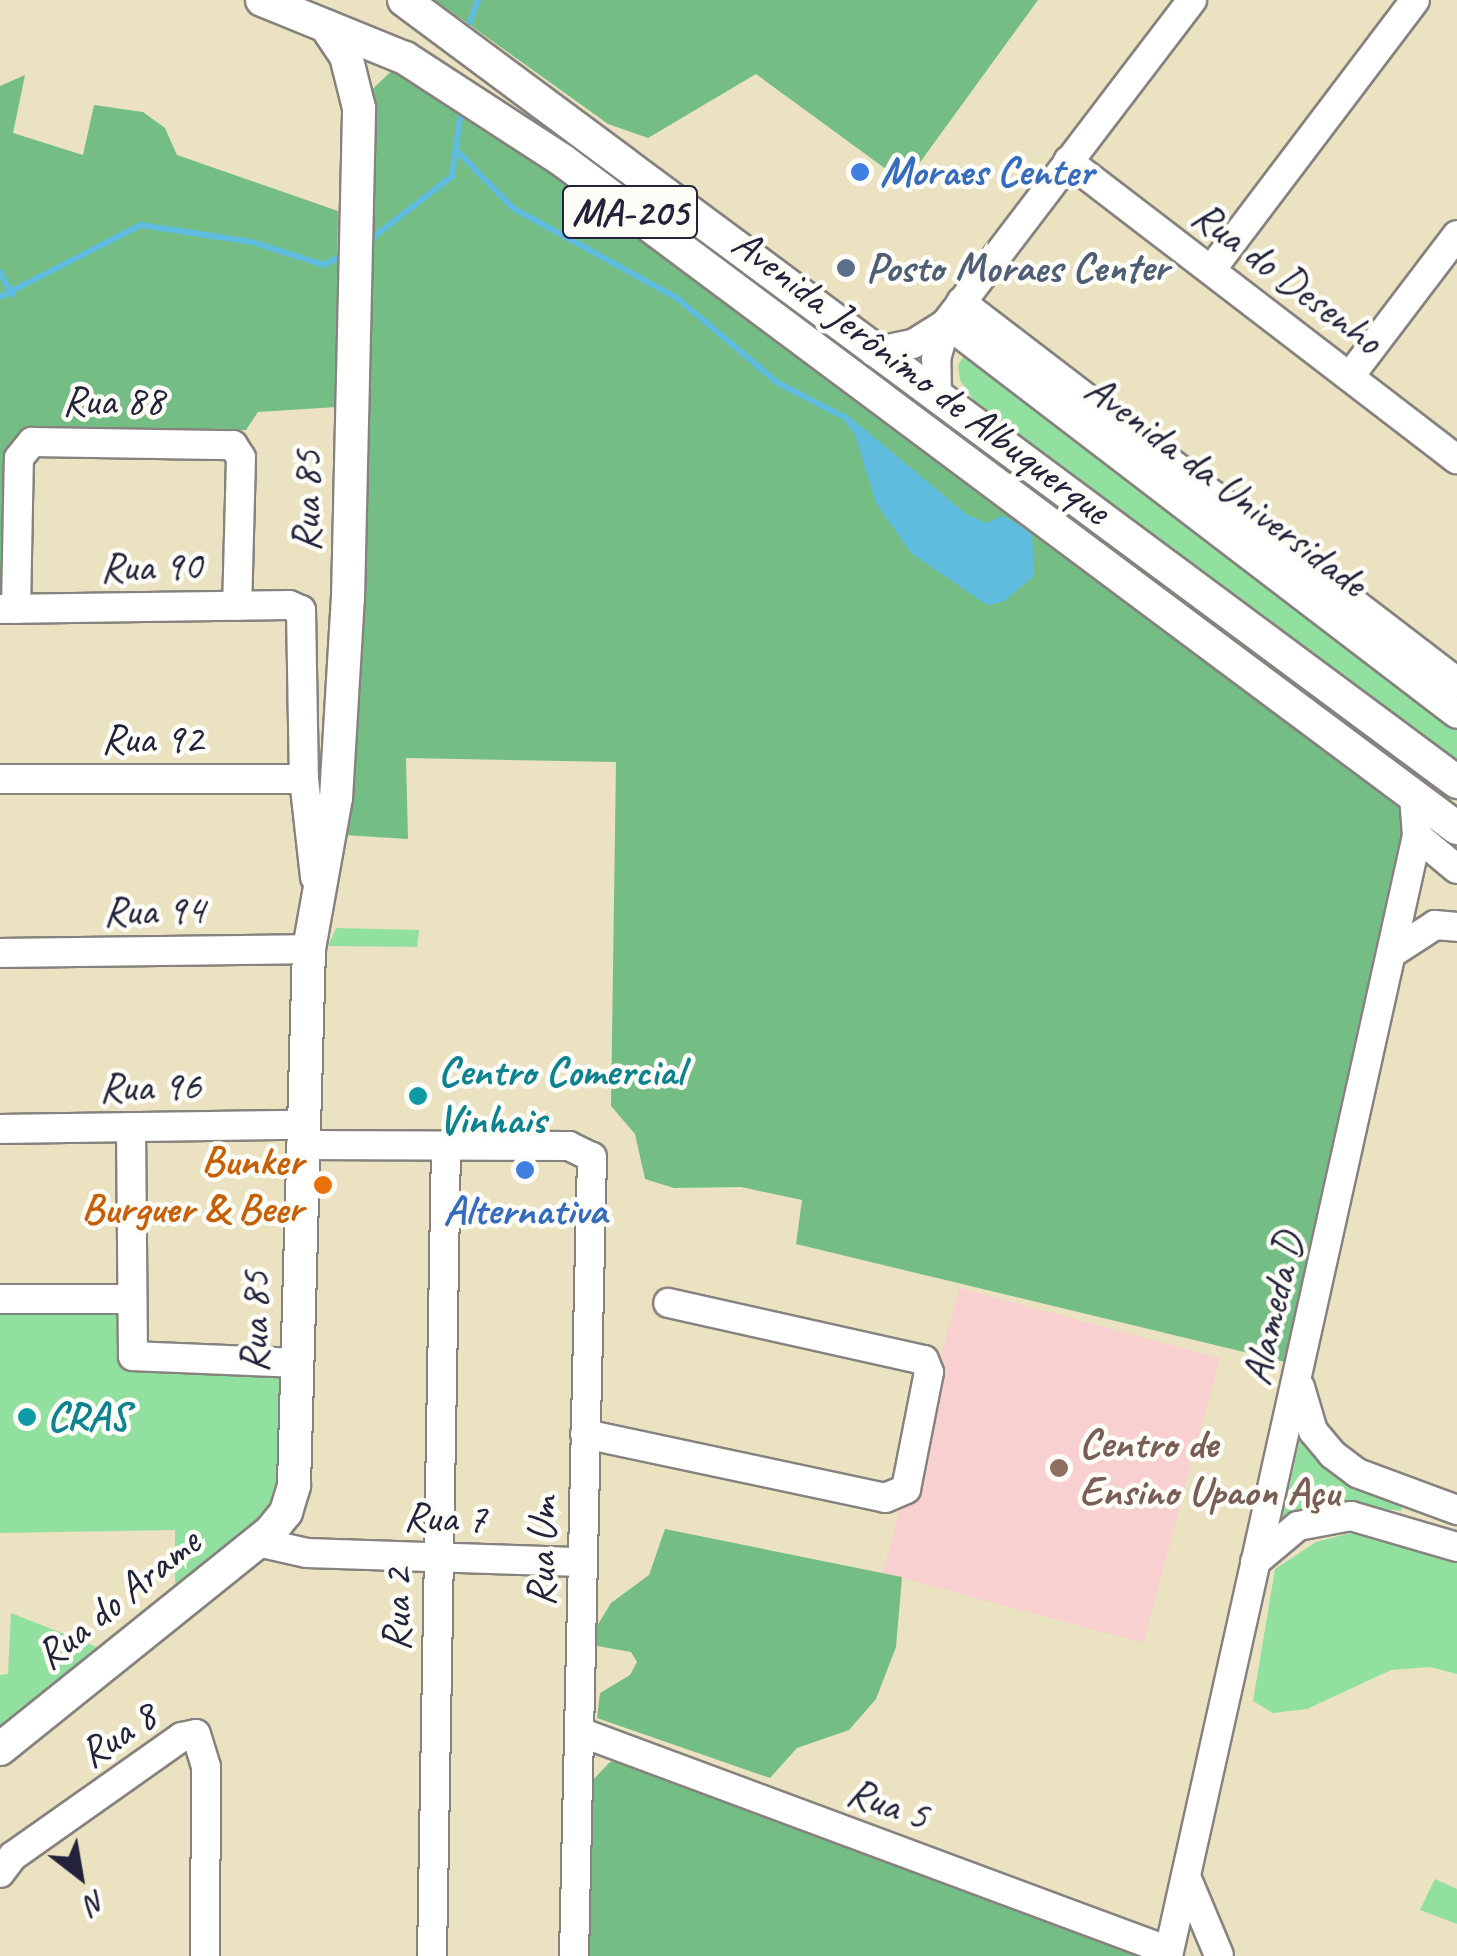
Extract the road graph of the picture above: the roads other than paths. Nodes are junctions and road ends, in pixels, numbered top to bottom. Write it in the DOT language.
graph roads {
  1 [pos="262,0"];
  2 [pos="404,0"];
  3 [pos="1192,0"];
  4 [pos="1415,0"];
  5 [pos="326,26"];
  6 [pos="405,58"];
  7 [pos="359,108"];
  8 [pos="1068,161"];
  9 [pos="1457,235"];
  10 [pos="1211,270"];
  11 [pos="953,312"];
  12 [pos="874,352"];
  13 [pos="1350,376"];
  14 [pos="937,398"];
  15 [pos="1457,459"];
  16 [pos="237,606"];
  17 [pos="8,609"];
  18 [pos="300,610"];
  19 [pos="1457,682"];
  20 [pos="1457,714"];
  21 [pos="304,778"];
  22 [pos="0,780"];
  23 [pos="1457,782"];
  24 [pos="1414,796"];
  25 [pos="1457,828"];
  26 [pos="1417,836"];
  27 [pos="1457,869"];
  28 [pos="317,894"];
  29 [pos="1457,926"];
  30 [pos="308,949"];
  31 [pos="0,953"];
  32 [pos="1392,954"];
  33 [pos="131,1127"];
  34 [pos="0,1129"];
  35 [pos="301,1135"];
  36 [pos="446,1145"];
  37 [pos="588,1152"];
  38 [pos="129,1299"];
  39 [pos="0,1300"];
  40 [pos="668,1302"];
  41 [pos="297,1363"];
  42 [pos="1299,1381"];
  43 [pos="585,1434"];
  44 [pos="1457,1510"];
  45 [pos="286,1512"];
  46 [pos="258,1542"];
  47 [pos="1457,1547"];
  48 [pos="306,1553"];
  49 [pos="438,1558"];
  50 [pos="582,1562"];
  51 [pos="1254,1563"];
  52 [pos="580,1732"];
  53 [pos="0,1749"];
  54 [pos="1,1870"];
  55 [pos="1186,1876"];
  56 [pos="1170,1946"];
  57 [pos="205,1956"];
  58 [pos="432,1956"];
  59 [pos="574,1956"];
  60 [pos="1219,1956"];
  1 -- 5 [label="main road, Avenida Jerônimo de Albuquerque / MA-205"];
  2 -- 12 [label="main road, Avenida Jerônimo de Albuquerque / MA-205"];
  3 -- 8 [label="street"];
  4 -- 10 [label="street"];
  5 -- 6 [label="main road, Avenida Jerônimo de Albuquerque / MA-205"];
  5 -- 7 [label="main road, Rua 85"];
  6 -- 7 [label="main road"];
  6 -- 24 [label="main road, Avenida Jerônimo de Albuquerque / MA-205"];
  7 -- 28 [label="main road, Rua 85"];
  8 -- 10 [label="street, Rua do Desenho"];
  8 -- 11 [label="street"];
  9 -- 13 [label="street"];
  10 -- 13 [label="street, Rua do Desenho"];
  11 -- 12 [label="street"];
  11 -- 14 [label="street"];
  11 -- 19 [label="street, Avenida da Universidade"];
  11 -- 20 [label="street, Avenida da Universidade"];
  12 -- 14 [label="main road, Avenida Jerônimo de Albuquerque / MA-205"];
  13 -- 15 [label="street, Rua do Desenho"];
  14 -- 23 [label="main road, Avenida Jerônimo de Albuquerque / MA-205"];
  16 -- 17 [label="street, Rua 90"];
  16 -- 17 [label="street, Rua 88"];
  16 -- 18 [label="street, Rua 90"];
  18 -- 21 [label="street, Rua 85"];
  21 -- 22 [label="street, Rua 92"];
  21 -- 28 [label="street, Rua 85"];
  24 -- 25 [label="main road, Avenida Jerônimo de Albuquerque / MA-205"];
  24 -- 26 [label="street, Alameda D"];
  26 -- 27 [label="street"];
  26 -- 32 [label="street, Alameda D"];
  28 -- 30 [label="main road, Rua 85"];
  29 -- 32 [label="street"];
  30 -- 31 [label="street, Rua 94"];
  30 -- 35 [label="main road, Rua 85"];
  32 -- 42 [label="street, Alameda D"];
  33 -- 34 [label="street, Rua 96"];
  33 -- 35 [label="street, Rua 96"];
  33 -- 38 [label="street"];
  35 -- 36 [label="street, Rua 96"];
  35 -- 41 [label="main road, Rua 85"];
  36 -- 37 [label="street, Rua 96"];
  36 -- 49 [label="street, Rua 2"];
  37 -- 43 [label="street, Rua Um"];
  38 -- 39 [label="street"];
  38 -- 41 [label="street"];
  40 -- 43 [label="street"];
  41 -- 45 [label="main road, Rua 85"];
  42 -- 44 [label="street"];
  42 -- 51 [label="street, Alameda D"];
  43 -- 50 [label="street, Rua Um"];
  45 -- 46 [label="main road, Rua do Arame"];
  45 -- 48 [label="street"];
  46 -- 48 [label="street, Rua 7"];
  46 -- 53 [label="main road, Rua do Arame"];
  47 -- 51 [label="street"];
  48 -- 49 [label="street, Rua 7"];
  49 -- 50 [label="street, Rua 7"];
  49 -- 58 [label="street, Rua 2"];
  50 -- 52 [label="street, Rua Um"];
  51 -- 55 [label="street, Alameda D"];
  52 -- 56 [label="street, Rua 5"];
  52 -- 59 [label="street, Rua Um"];
  54 -- 57 [label="street, Rua 8"];
  55 -- 56 [label="street, Alameda D"];
  55 -- 60 [label="street"];
  56 -- 60 [label="street, Rua 5"];
}
